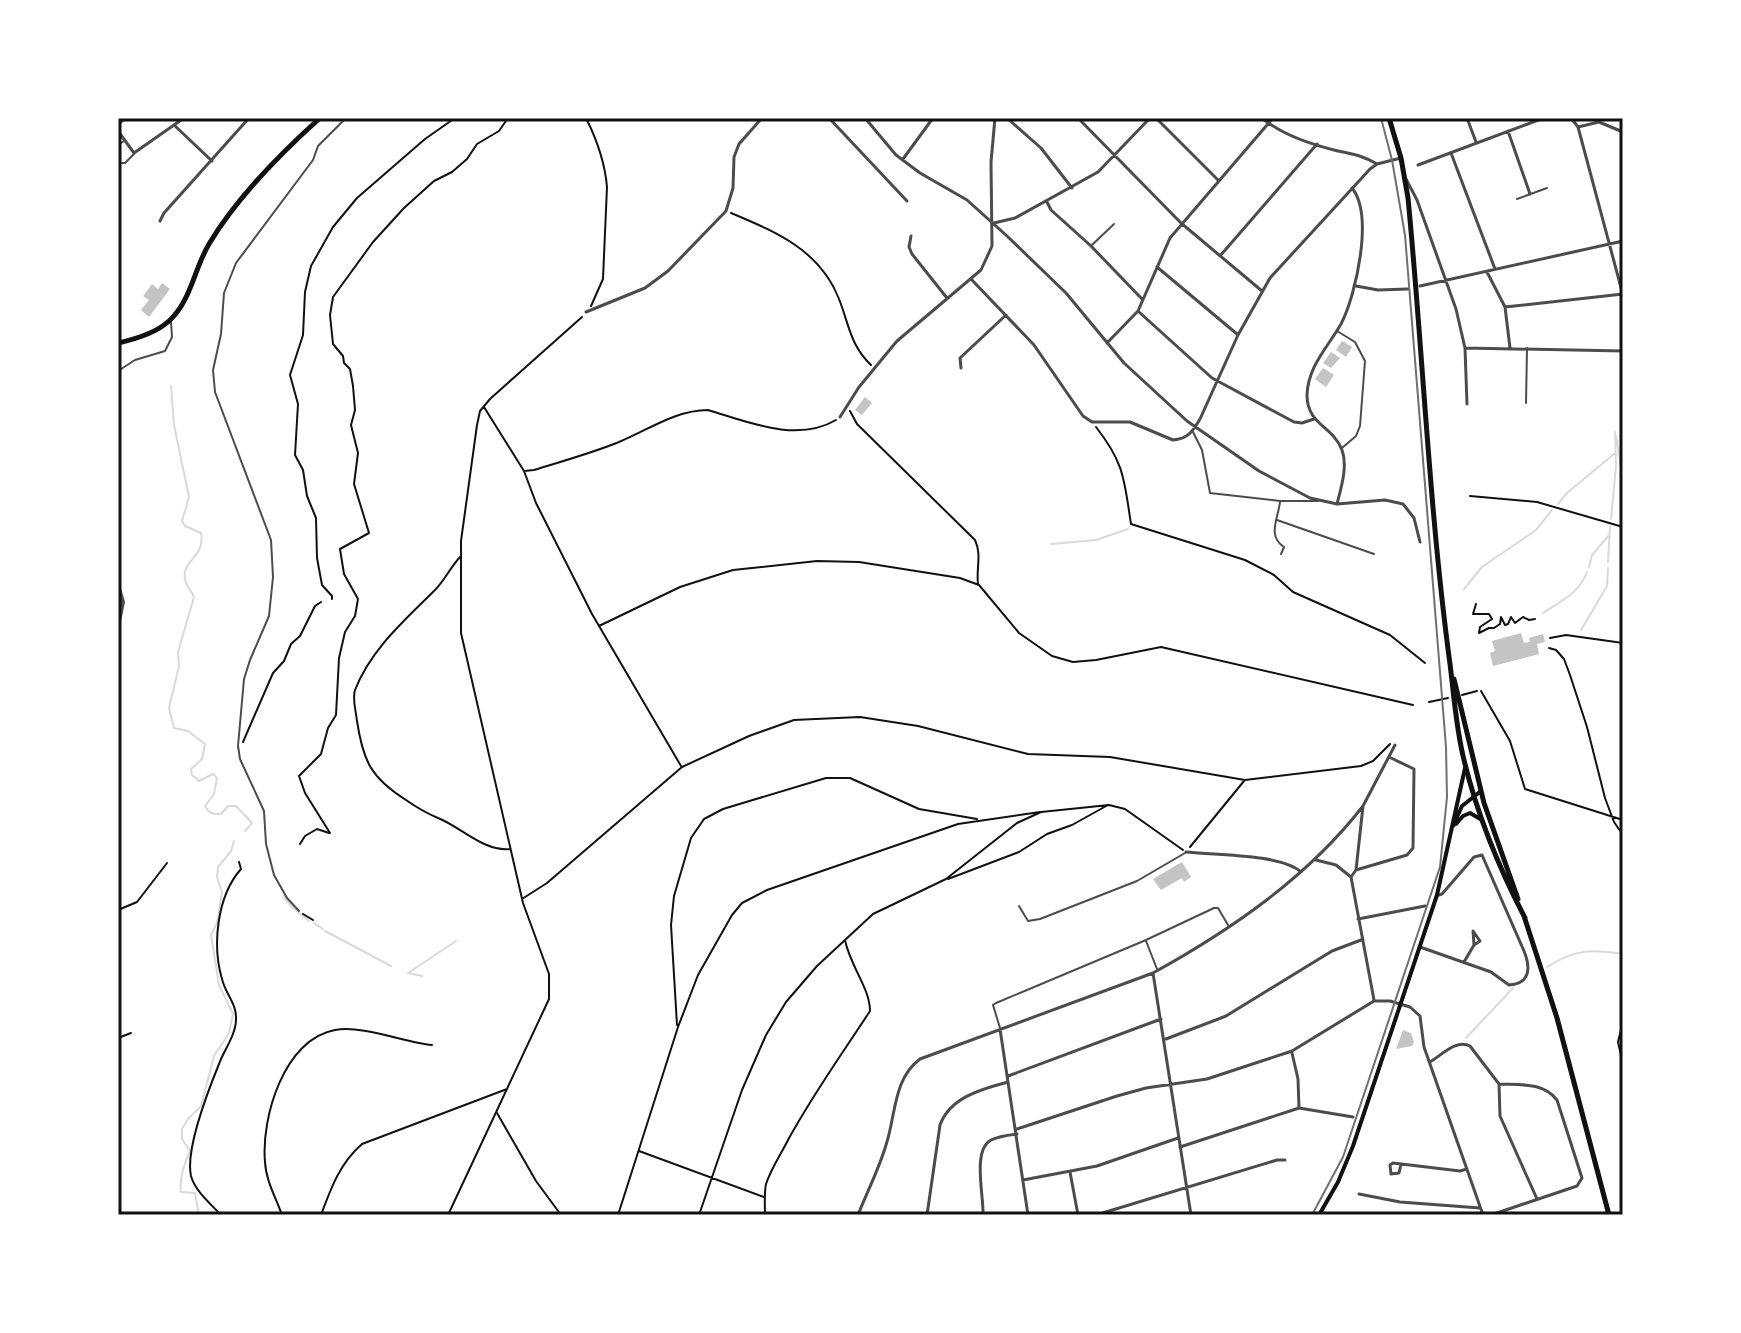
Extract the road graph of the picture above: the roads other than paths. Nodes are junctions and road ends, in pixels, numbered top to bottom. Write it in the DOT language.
graph roads {
  1 [pos="126,118"];
  2 [pos="184,118"];
  3 [pos="249,118"];
  4 [pos="320,118"];
  5 [pos="346,118"];
  6 [pos="762,118"];
  7 [pos="829,118"];
  8 [pos="865,118"];
  9 [pos="933,118"];
  10 [pos="995,118"];
  11 [pos="1007,118"];
  12 [pos="1078,118"];
  13 [pos="1150,118"];
  14 [pos="1156,118"];
  15 [pos="1262,118"];
  16 [pos="1273,118"];
  17 [pos="1389,118"];
  18 [pos="1467,118"];
  19 [pos="1544,118"];
  20 [pos="1571,118"];
  21 [pos="1269,123"];
  22 [pos="118,124"];
  23 [pos="174,125"];
  24 [pos="1578,127"];
  25 [pos="118,131"];
  26 [pos="1508,131"];
  27 [pos="1623,132"];
  28 [pos="125,140"];
  29 [pos="1476,142"];
  30 [pos="1317,144"];
  31 [pos="118,145"];
  32 [pos="1451,152"];
  33 [pos="134,153"];
  34 [pos="1114,156"];
  35 [pos="1401,158"];
  36 [pos="903,159"];
  37 [pos="212,161"];
  38 [pos="118,163"];
  39 [pos="1377,164"];
  40 [pos="1418,165"];
  41 [pos="1405,175"];
  42 [pos="1218,180"];
  43 [pos="1072,188"];
  44 [pos="1352,188"];
  45 [pos="1547,188"];
  46 [pos="1530,194"];
  47 [pos="1517,199"];
  48 [pos="907,201"];
  49 [pos="1047,202"];
  50 [pos="160,221"];
  51 [pos="993,223"];
  52 [pos="1181,223"];
  53 [pos="1114,224"];
  54 [pos="911,236"];
  55 [pos="1623,241"];
  56 [pos="1609,243"];
  57 [pos="1091,246"];
  58 [pos="1220,256"];
  59 [pos="1157,267"];
  60 [pos="1495,269"];
  61 [pos="1487,271"];
  62 [pos="971,279"];
  63 [pos="1445,280"];
  64 [pos="1356,286"];
  65 [pos="1420,286"];
  66 [pos="1408,289"];
  67 [pos="1262,291"];
  68 [pos="1623,294"];
  69 [pos="947,298"];
  70 [pos="1144,300"];
  71 [pos="1505,307"];
  72 [pos="1138,311"];
  73 [pos="586,312"];
  74 [pos="1006,315"];
  75 [pos="170,320"];
  76 [pos="1337,331"];
  77 [pos="1238,335"];
  78 [pos="118,343"];
  79 [pos="1107,343"];
  80 [pos="1465,348"];
  81 [pos="1510,348"];
  82 [pos="1527,348"];
  83 [pos="1623,351"];
  84 [pos="961,368"];
  85 [pos="118,371"];
  86 [pos="1218,382"];
  87 [pos="1526,403"];
  88 [pos="1467,404"];
  89 [pos="840,417"];
  90 [pos="1314,419"];
  91 [pos="1194,429"];
  92 [pos="1341,448"];
  93 [pos="1280,501"];
  94 [pos="1318,501"];
  95 [pos="1337,504"];
  96 [pos="1277,520"];
  97 [pos="1420,542"];
  98 [pos="1281,554"];
  99 [pos="1374,554"];
  100 [pos="118,585"];
  101 [pos="118,626"];
  102 [pos="1451,668"];
  103 [pos="1394,743"];
  104 [pos="1389,757"];
  105 [pos="1465,765"];
  106 [pos="1477,793"];
  107 [pos="1459,798"];
  108 [pos="1363,806"];
  109 [pos="1483,821"];
  110 [pos="1451,832"];
  111 [pos="1186,852"];
  112 [pos="1316,860"];
  113 [pos="1356,870"];
  114 [pos="1301,872"];
  115 [pos="1351,877"];
  116 [pos="1437,895"];
  117 [pos="1019,906"];
  118 [pos="1425,906"];
  119 [pos="299,911"];
  120 [pos="1525,918"];
  121 [pos="1358,919"];
  122 [pos="1229,926"];
  123 [pos="1146,940"];
  124 [pos="1361,940"];
  125 [pos="1474,945"];
  126 [pos="1420,947"];
  127 [pos="1464,962"];
  128 [pos="1155,971"];
  129 [pos="1374,1001"];
  130 [pos="1400,1004"];
  131 [pos="1161,1019"];
  132 [pos="1000,1029"];
  133 [pos="1165,1039"];
  134 [pos="1292,1051"];
  135 [pos="1429,1062"];
  136 [pos="1008,1079"];
  137 [pos="1499,1084"];
  138 [pos="1171,1085"];
  139 [pos="1299,1108"];
  140 [pos="1353,1117"];
  141 [pos="1017,1132"];
  142 [pos="1179,1137"];
  143 [pos="1180,1147"];
  144 [pos="1285,1160"];
  145 [pos="1401,1164"];
  146 [pos="1467,1169"];
  147 [pos="1070,1171"];
  148 [pos="1023,1180"];
  149 [pos="1186,1189"];
  150 [pos="1359,1194"];
  151 [pos="1537,1199"];
  152 [pos="1480,1208"];
  153 [pos="858,1215"];
  154 [pos="927,1215"];
  155 [pos="983,1215"];
  156 [pos="1028,1215"];
  157 [pos="1078,1215"];
  158 [pos="1096,1215"];
  159 [pos="1191,1215"];
  160 [pos="1319,1215"];
  161 [pos="1483,1215"];
  162 [pos="1491,1215"];
  163 [pos="1609,1215"];
  1 -- 22 [label="street"];
  2 -- 23 [label="street"];
  3 -- 37 [label="street"];
  4 -- 75 [label="main road"];
  5 -- 119 [label="lane"];
  6 -- 73 [label="street"];
  7 -- 48 [label="street"];
  8 -- 36 [label="street"];
  9 -- 36 [label="street"];
  10 -- 51 [label="street"];
  11 -- 43 [label="street"];
  12 -- 34 [label="street"];
  13 -- 34 [label="street"];
  14 -- 42 [label="street"];
  15 -- 21 [label="street"];
  16 -- 21 [label="street"];
  17 -- 35 [label="main road"];
  18 -- 29 [label="street"];
  19 -- 26 [label="street"];
  20 -- 24 [label="street"];
  21 -- 30 [label="street"];
  21 -- 42 [label="street"];
  23 -- 33 [label="street"];
  23 -- 37 [label="street"];
  24 -- 27 [label="street"];
  24 -- 56 [label="street"];
  25 -- 28 [label="street"];
  26 -- 29 [label="street"];
  26 -- 46 [label="street"];
  28 -- 31 [label="lane"];
  28 -- 33 [label="street"];
  29 -- 32 [label="street"];
  30 -- 39 [label="street"];
  30 -- 58 [label="street"];
  32 -- 40 [label="street"];
  32 -- 60 [label="street"];
  33 -- 38 [label="lane"];
  34 -- 43 [label="street"];
  34 -- 52 [label="street"];
  35 -- 39 [label="street"];
  35 -- 41 [label="main road"];
  36 -- 51 [label="street"];
  37 -- 50 [label="street"];
  39 -- 44 [label="street"];
  41 -- 63 [label="street"];
  41 -- 102 [label="main road"];
  42 -- 52 [label="street"];
  43 -- 49 [label="street"];
  44 -- 64 [label="street"];
  44 -- 67 [label="street"];
  45 -- 46 [label="lane"];
  46 -- 47 [label="lane"];
  49 -- 51 [label="street"];
  49 -- 57 [label="street"];
  51 -- 62 [label="street"];
  51 -- 79 [label="street"];
  52 -- 58 [label="street"];
  52 -- 59 [label="street"];
  53 -- 57 [label="lane"];
  54 -- 69 [label="street"];
  55 -- 56 [label="street"];
  56 -- 60 [label="street"];
  56 -- 68 [label="street"];
  57 -- 70 [label="street"];
  58 -- 67 [label="street"];
  59 -- 70 [label="street"];
  59 -- 77 [label="street"];
  60 -- 61 [label="street"];
  61 -- 63 [label="street"];
  61 -- 71 [label="street"];
  62 -- 69 [label="street"];
  62 -- 74 [label="street"];
  63 -- 65 [label="street"];
  63 -- 80 [label="street"];
  64 -- 66 [label="street"];
  64 -- 76 [label="street"];
  67 -- 77 [label="street"];
  68 -- 71 [label="street"];
  69 -- 89 [label="street"];
  70 -- 72 [label="street"];
  71 -- 81 [label="street"];
  72 -- 79 [label="street"];
  72 -- 86 [label="street"];
  74 -- 84 [label="street"];
  74 -- 91 [label="street"];
  75 -- 78 [label="main road"];
  75 -- 85 [label="lane"];
  76 -- 90 [label="street"];
  76 -- 92 [label="lane"];
  77 -- 86 [label="street"];
  79 -- 91 [label="street"];
  80 -- 81 [label="street"];
  80 -- 88 [label="street"];
  81 -- 82 [label="street"];
  82 -- 83 [label="street"];
  82 -- 87 [label="lane"];
  86 -- 90 [label="street"];
  86 -- 91 [label="street"];
  90 -- 92 [label="street"];
  91 -- 93 [label="lane"];
  91 -- 94 [label="street"];
  92 -- 95 [label="street"];
  93 -- 94 [label="lane"];
  93 -- 96 [label="lane"];
  94 -- 95 [label="street"];
  95 -- 97 [label="street"];
  96 -- 98 [label="lane"];
  96 -- 99 [label="lane"];
  100 -- 101 [label="street"];
  102 -- 105 [label="main road"];
  102 -- 106 [label="main road"];
  103 -- 104 [label="street"];
  104 -- 108 [label="street"];
  104 -- 113 [label="street"];
  105 -- 106 [label="main road"];
  105 -- 107 [label="main road"];
  106 -- 107 [label="main road"];
  106 -- 109 [label="main road"];
  106 -- 110 [label="main road"];
  106 -- 120 [label="main road"];
  107 -- 110 [label="main road"];
  108 -- 112 [label="street"];
  108 -- 113 [label="street"];
  109 -- 110 [label="main road"];
  109 -- 120 [label="main road"];
  110 -- 116 [label="main road"];
  111 -- 114 [label="street"];
  111 -- 117 [label="lane"];
  112 -- 114 [label="street"];
  112 -- 115 [label="street"];
  113 -- 115 [label="street"];
  114 -- 122 [label="street"];
  115 -- 121 [label="street"];
  116 -- 126 [label="main road"];
  116 -- 127 [label="street"];
  118 -- 121 [label="street"];
  120 -- 163 [label="main road"];
  121 -- 124 [label="street"];
  122 -- 123 [label="lane"];
  122 -- 128 [label="street"];
  123 -- 128 [label="lane"];
  123 -- 132 [label="lane"];
  124 -- 129 [label="street"];
  124 -- 133 [label="street"];
  125 -- 127 [label="street"];
  126 -- 127 [label="street"];
  126 -- 130 [label="main road"];
  128 -- 131 [label="street"];
  128 -- 132 [label="street"];
  129 -- 130 [label="street"];
  129 -- 134 [label="street"];
  130 -- 135 [label="street"];
  130 -- 160 [label="main road"];
  131 -- 133 [label="street"];
  131 -- 136 [label="street"];
  132 -- 136 [label="street"];
  132 -- 153 [label="street"];
  133 -- 138 [label="street"];
  134 -- 138 [label="street"];
  134 -- 139 [label="street"];
  135 -- 137 [label="street"];
  135 -- 146 [label="street"];
  136 -- 141 [label="street"];
  136 -- 154 [label="street"];
  137 -- 151 [label="street"];
  137 -- 151 [label="street"];
  138 -- 141 [label="street"];
  138 -- 142 [label="street"];
  139 -- 140 [label="street"];
  139 -- 143 [label="street"];
  141 -- 148 [label="street"];
  141 -- 155 [label="street"];
  142 -- 143 [label="street"];
  142 -- 147 [label="street"];
  143 -- 149 [label="street"];
  144 -- 149 [label="street"];
  145 -- 146 [label="street"];
  146 -- 152 [label="street"];
  147 -- 148 [label="street"];
  147 -- 157 [label="street"];
  148 -- 156 [label="street"];
  149 -- 158 [label="street"];
  149 -- 159 [label="street"];
  150 -- 152 [label="street"];
  151 -- 162 [label="street"];
  152 -- 161 [label="street"];
}
